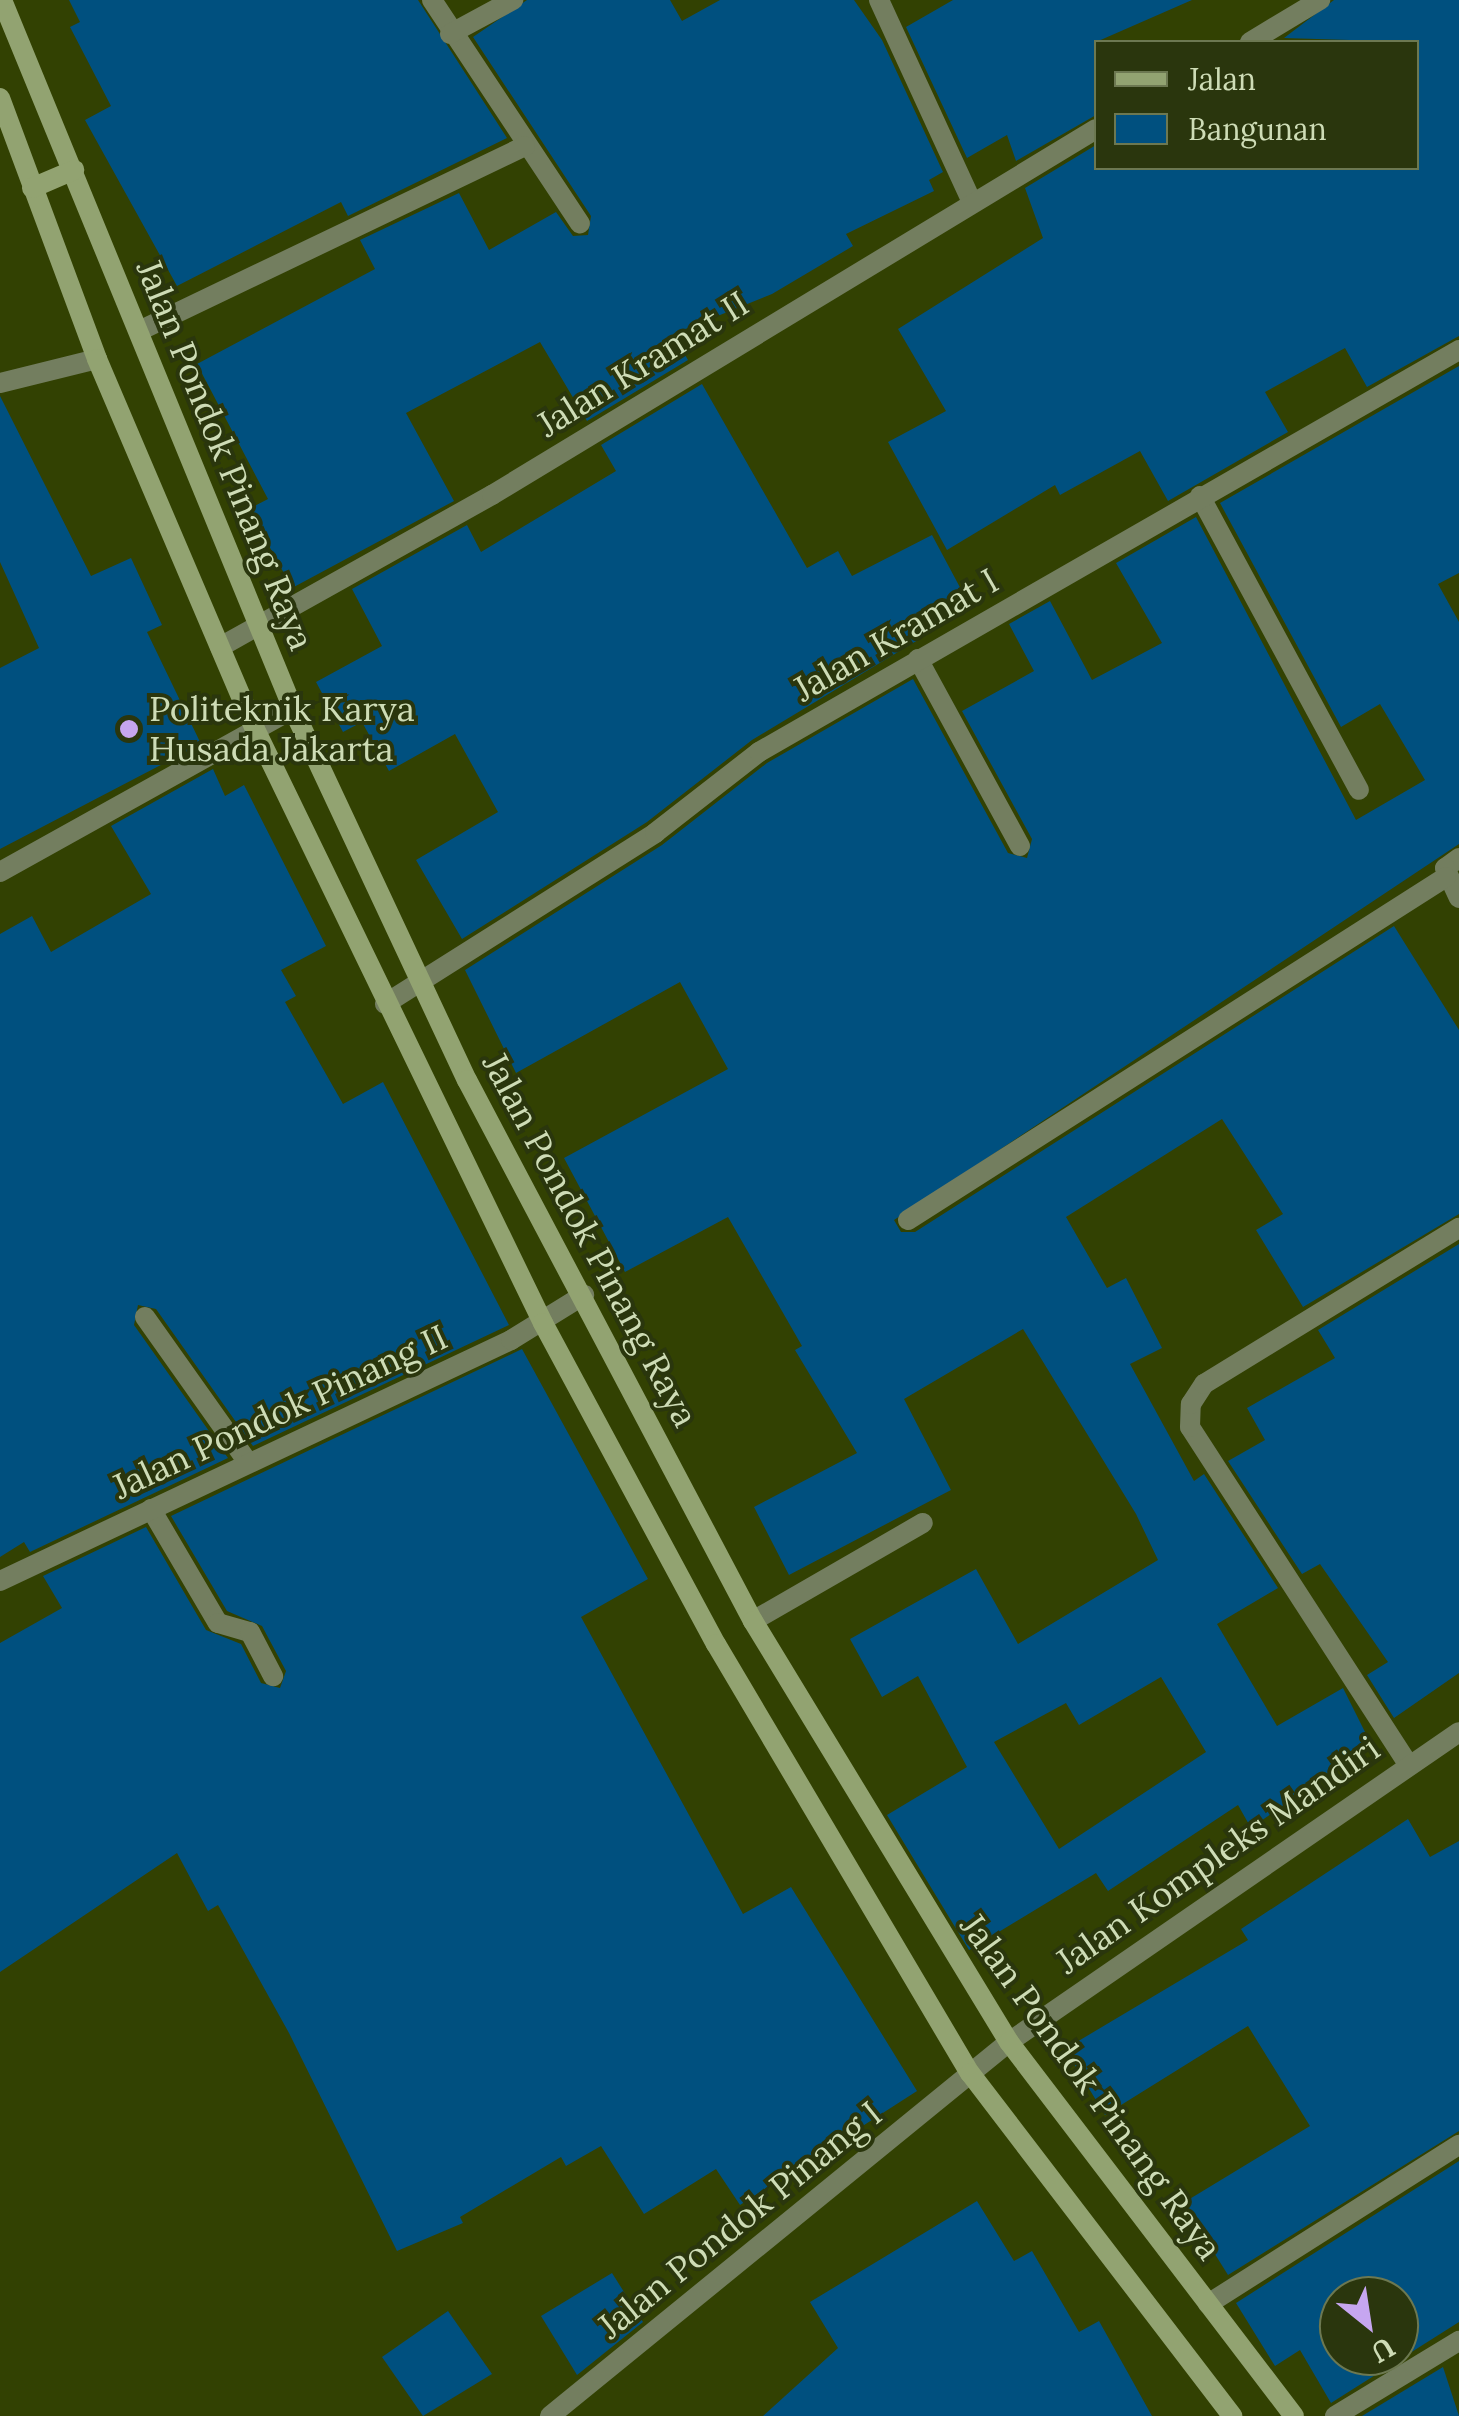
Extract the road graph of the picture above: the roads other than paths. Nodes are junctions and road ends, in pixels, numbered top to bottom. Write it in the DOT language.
graph roads {
  1 [pos="2,0"];
  2 [pos="432,0"];
  3 [pos="513,0"];
  4 [pos="879,0"];
  5 [pos="1320,0"];
  6 [pos="450,34"];
  7 [pos="1253,40"];
  8 [pos="0,98"];
  9 [pos="1094,130"];
  10 [pos="525,146"];
  11 [pos="74,170"];
  12 [pos="32,188"];
  13 [pos="970,198"];
  14 [pos="580,224"];
  15 [pos="140,331"];
  16 [pos="1459,350"];
  17 [pos="97,358"];
  18 [pos="0,382"];
  19 [pos="1200,496"];
  20 [pos="256,629"];
  21 [pos="220,647"];
  22 [pos="918,659"];
  23 [pos="293,709"];
  24 [pos="255,729"];
  25 [pos="1359,790"];
  26 [pos="1020,846"];
  27 [pos="1459,858"];
  28 [pos="0,872"];
  29 [pos="1446,877"];
  30 [pos="1459,898"];
  31 [pos="421,980"];
  32 [pos="385,1004"];
  33 [pos="908,1220"];
  34 [pos="1459,1228"];
  35 [pos="584,1295"];
  36 [pos="146,1317"];
  37 [pos="542,1324"];
  38 [pos="247,1461"];
  39 [pos="151,1508"];
  40 [pos="923,1523"];
  41 [pos="0,1581"];
  42 [pos="753,1621"];
  43 [pos="273,1676"];
  44 [pos="1459,1732"];
  45 [pos="1408,1764"];
  46 [pos="1009,2042"];
  47 [pos="970,2073"];
  48 [pos="1459,2145"];
  49 [pos="1208,2304"];
  50 [pos="1459,2342"];
  51 [pos="550,2416"];
  52 [pos="1232,2416"];
  53 [pos="1294,2416"];
  54 [pos="1335,2416"];
  1 -- 11 [label="main road, Jalan Pondok Pinang Raya"];
  2 -- 6 [label="street"];
  3 -- 6 [label="street"];
  4 -- 13 [label="street"];
  5 -- 7 [label="street"];
  6 -- 10 [label="street"];
  8 -- 12 [label="main road, Jalan Pondok Pinang Raya"];
  9 -- 13 [label="street, Jalan Kramat II"];
  10 -- 14 [label="street"];
  10 -- 15 [label="street"];
  11 -- 12 [label="main road"];
  11 -- 15 [label="main road, Jalan Pondok Pinang Raya"];
  12 -- 17 [label="main road, Jalan Pondok Pinang Raya"];
  13 -- 20 [label="street, Jalan Kramat II"];
  15 -- 20 [label="main road, Jalan Pondok Pinang Raya"];
  16 -- 19 [label="street, Jalan Kramat I"];
  17 -- 18 [label="street"];
  17 -- 21 [label="main road, Jalan Pondok Pinang Raya"];
  19 -- 22 [label="street, Jalan Kramat I"];
  19 -- 25 [label="street"];
  20 -- 21 [label="street, Jalan Kramat II"];
  20 -- 23 [label="main road, Jalan Pondok Pinang Raya"];
  21 -- 24 [label="main road, Jalan Pondok Pinang Raya"];
  22 -- 26 [label="street"];
  22 -- 31 [label="street, Jalan Kramat I"];
  23 -- 24 [label="street"];
  23 -- 31 [label="main road, Jalan Pondok Pinang Raya"];
  24 -- 28 [label="street"];
  24 -- 32 [label="main road, Jalan Pondok Pinang Raya"];
  27 -- 29 [label="street"];
  29 -- 30 [label="street"];
  29 -- 33 [label="street"];
  31 -- 32 [label="street, Jalan Kramat I"];
  31 -- 35 [label="main road, Jalan Pondok Pinang Raya"];
  32 -- 37 [label="main road, Jalan Pondok Pinang Raya"];
  34 -- 45 [label="street"];
  35 -- 37 [label="street, Jalan Pondok Pinang II"];
  35 -- 42 [label="main road, Jalan Pondok Pinang Raya"];
  36 -- 38 [label="street"];
  37 -- 38 [label="street, Jalan Pondok Pinang II"];
  37 -- 47 [label="main road, Jalan Pondok Pinang Raya"];
  38 -- 39 [label="street, Jalan Pondok Pinang II"];
  39 -- 41 [label="street, Jalan Pondok Pinang II"];
  39 -- 43 [label="street"];
  40 -- 42 [label="street"];
  42 -- 46 [label="main road, Jalan Pondok Pinang Raya"];
  44 -- 45 [label="street, Jalan Kompleks Mandiri"];
  45 -- 46 [label="street, Jalan Kompleks Mandiri"];
  46 -- 47 [label="street, Jalan Kompleks Mandiri"];
  46 -- 49 [label="main road, Jalan Pondok Pinang Raya"];
  47 -- 51 [label="street, Jalan Pondok Pinang I"];
  47 -- 52 [label="main road, Jalan Pondok Pinang Raya"];
  48 -- 49 [label="street"];
  49 -- 53 [label="main road, Jalan Pondok Pinang Raya"];
  50 -- 54 [label="street"];
}
